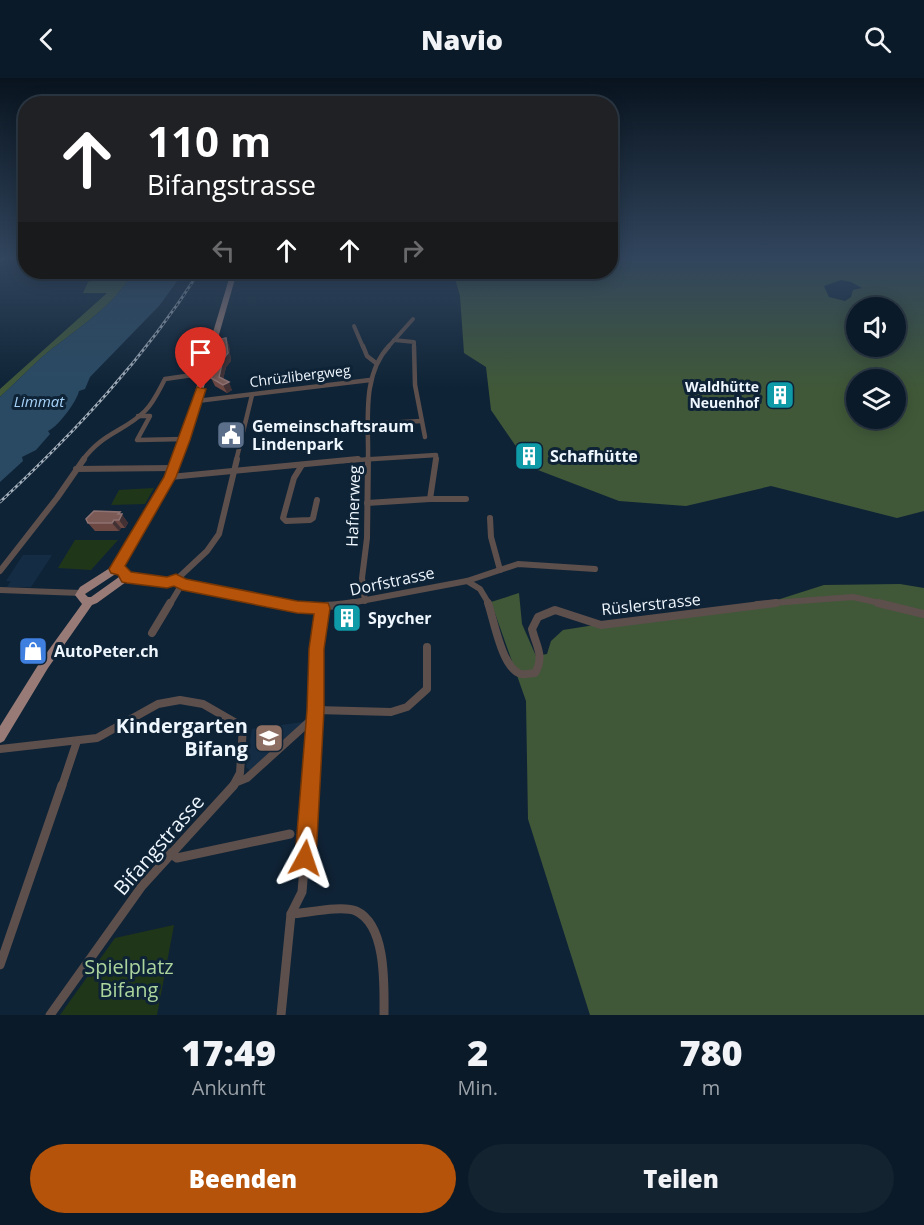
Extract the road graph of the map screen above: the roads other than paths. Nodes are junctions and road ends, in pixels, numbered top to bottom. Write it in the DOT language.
graph roads {
  1 [pos="226,301"];
  2 [pos="413,319"];
  3 [pos="354,326"];
  4 [pos="394,340"];
  5 [pos="376,363"];
  6 [pos="206,373"];
  7 [pos="370,380"];
  8 [pos="252,395"];
  9 [pos="197,401"];
  10 [pos="138,416"];
  11 [pos="421,420"];
  12 [pos="368,424"];
  13 [pos="425,437"];
  14 [pos="185,440"];
  15 [pos="368,460"];
  16 [pos="302,465"];
  17 [pos="76,469"];
  18 [pos="234,471"];
  19 [pos="171,472"];
  20 [pos="429,499"];
  21 [pos="466,499"];
  22 [pos="317,500"];
  23 [pos="367,503"];
  24 [pos="490,518"];
  25 [pos="116,569"];
  26 [pos="595,569"];
  27 [pos="500,570"];
  28 [pos="0,571"];
  29 [pos="124,577"];
  30 [pos="467,581"];
  31 [pos="179,582"];
  32 [pos="0,590"];
  33 [pos="85,597"];
  34 [pos="365,601"];
  35 [pos="322,608"];
  36 [pos="924,614"];
  37 [pos="152,633"];
  38 [pos="428,646"];
  39 [pos="315,715"];
  40 [pos="0,737"];
  41 [pos="77,741"];
  42 [pos="0,749"];
  43 [pos="237,782"];
  44 [pos="290,834"];
  45 [pos="170,853"];
  46 [pos="291,914"];
  47 [pos="0,965"];
  48 [pos="50,1015"];
  49 [pos="281,1015"];
  50 [pos="384,1015"];
  1 -- 6 [label="main road"];
  2 -- 4 [label="street, Hafnerweg"];
  3 -- 5 [label="street"];
  4 -- 5 [label="street, Hafnerweg"];
  4 -- 11 [label="street"];
  5 -- 7 [label="street, Hafnerweg"];
  6 -- 9 [label="main road"];
  6 -- 10 [label="street"];
  7 -- 8 [label="street, Chrüzlibergweg"];
  7 -- 12 [label="street, Hafnerweg"];
  8 -- 9 [label="street, Chrüzlibergweg"];
  8 -- 18 [label="street"];
  9 -- 14 [label="main road"];
  10 -- 14 [label="street"];
  10 -- 17 [label="street"];
  11 -- 12 [label="street"];
  11 -- 13 [label="street"];
  12 -- 15 [label="street, Hafnerweg"];
  14 -- 19 [label="main road"];
  15 -- 16 [label="street"];
  15 -- 20 [label="street"];
  15 -- 23 [label="street, Hafnerweg"];
  16 -- 18 [label="street"];
  16 -- 22 [label="street"];
  17 -- 19 [label="street"];
  17 -- 28 [label="street"];
  18 -- 19 [label="street"];
  18 -- 31 [label="street"];
  19 -- 25 [label="main road"];
  20 -- 21 [label="street"];
  20 -- 23 [label="street"];
  23 -- 34 [label="street, Hafnerweg"];
  24 -- 27 [label="street"];
  25 -- 29 [label="main road"];
  25 -- 33 [label="main road"];
  26 -- 27 [label="street, Dorfstrasse"];
  27 -- 30 [label="street, Dorfstrasse"];
  29 -- 31 [label="street, Dorfstrasse"];
  29 -- 33 [label="main road"];
  30 -- 34 [label="street, Dorfstrasse"];
  30 -- 36 [label="street, Rüslerstrasse"];
  31 -- 35 [label="street, Dorfstrasse"];
  31 -- 37 [label="street"];
  32 -- 33 [label="street"];
  33 -- 40 [label="main road"];
  34 -- 35 [label="street, Dorfstrasse"];
  35 -- 39 [label="street"];
  38 -- 39 [label="street"];
  39 -- 43 [label="street, Bifangstrasse"];
  39 -- 46 [label="street"];
  41 -- 42 [label="street"];
  41 -- 43 [label="street"];
  41 -- 47 [label="street"];
  43 -- 45 [label="street, Bifangstrasse"];
  44 -- 45 [label="street"];
  45 -- 48 [label="street, Bifangstrasse"];
  46 -- 49 [label="street"];
  46 -- 50 [label="street"];
}
